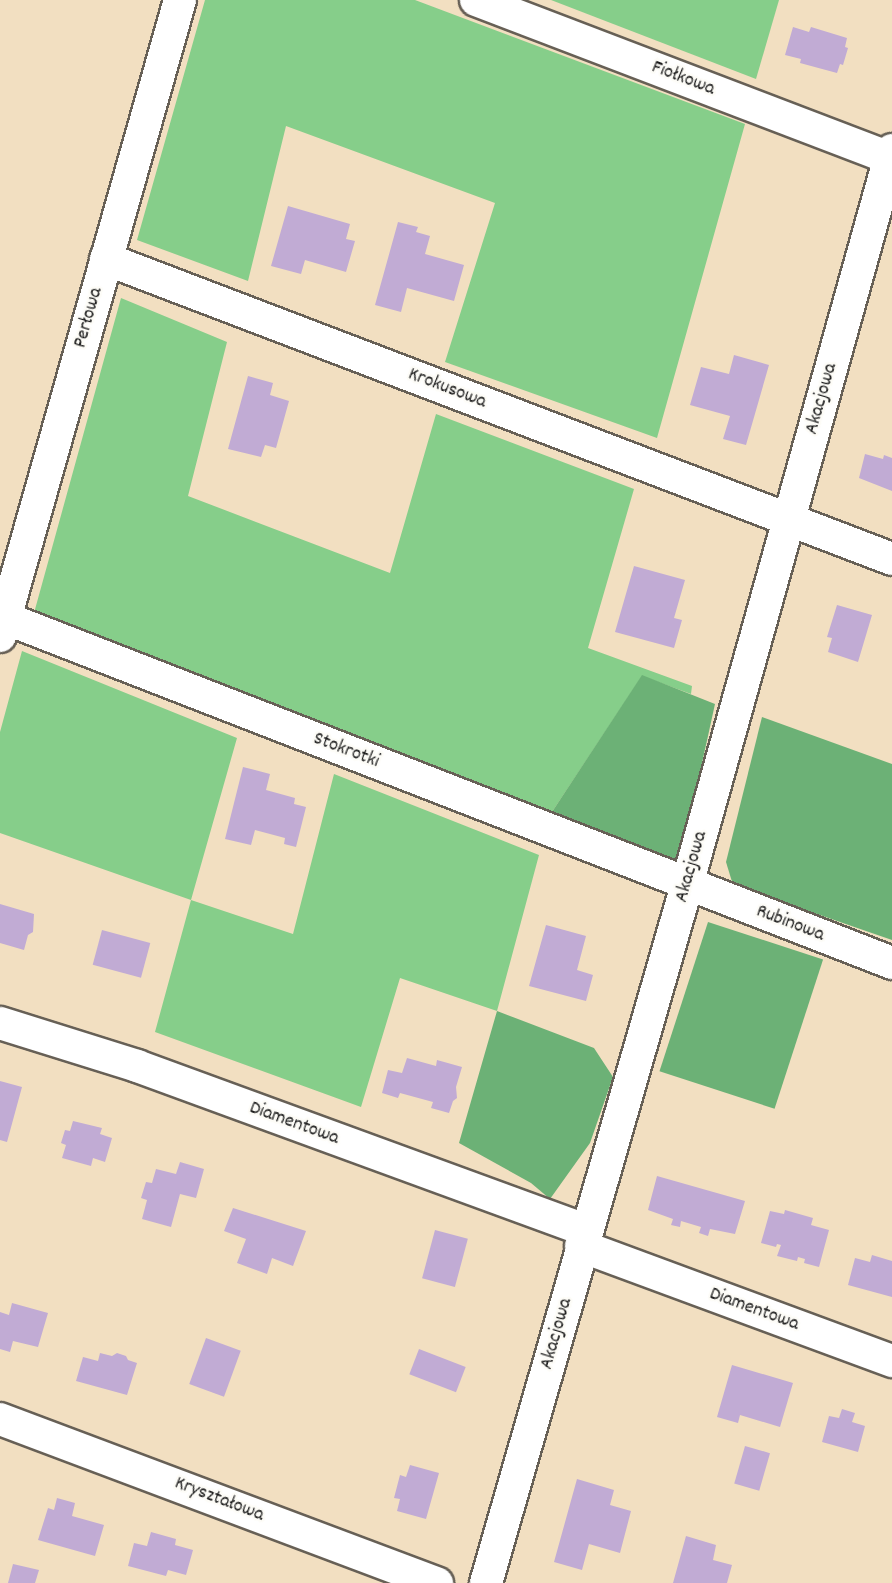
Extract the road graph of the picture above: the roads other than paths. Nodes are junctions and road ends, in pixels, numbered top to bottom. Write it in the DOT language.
graph roads {
  1 [pos="180,0"];
  2 [pos="476,0"];
  3 [pos="891,155"];
  4 [pos="106,259"];
  5 [pos="788,519"];
  6 [pos="892,559"];
  7 [pos="2,627"];
  8 [pos="687,885"];
  9 [pos="892,963"];
  10 [pos="0,1023"];
  11 [pos="584,1238"];
  12 [pos="892,1361"];
  13 [pos="0,1419"];
  14 [pos="437,1583"];
  15 [pos="486,1583"];
  1 -- 4 [label="street, Perłowa"];
  2 -- 3 [label="street, Fiołkowa"];
  3 -- 5 [label="street, Akacjowa"];
  4 -- 5 [label="street, Krokusowa"];
  4 -- 7 [label="street, Perłowa"];
  5 -- 6 [label="street, Krokusowa"];
  5 -- 8 [label="street, Akacjowa"];
  7 -- 8 [label="street, Stokrotki"];
  8 -- 9 [label="street, Rubinowa"];
  8 -- 11 [label="street, Akacjowa"];
  10 -- 11 [label="street, Diamentowa"];
  11 -- 12 [label="street, Diamentowa"];
  11 -- 15 [label="street, Akacjowa"];
  13 -- 14 [label="street, Kryształowa"];
}
